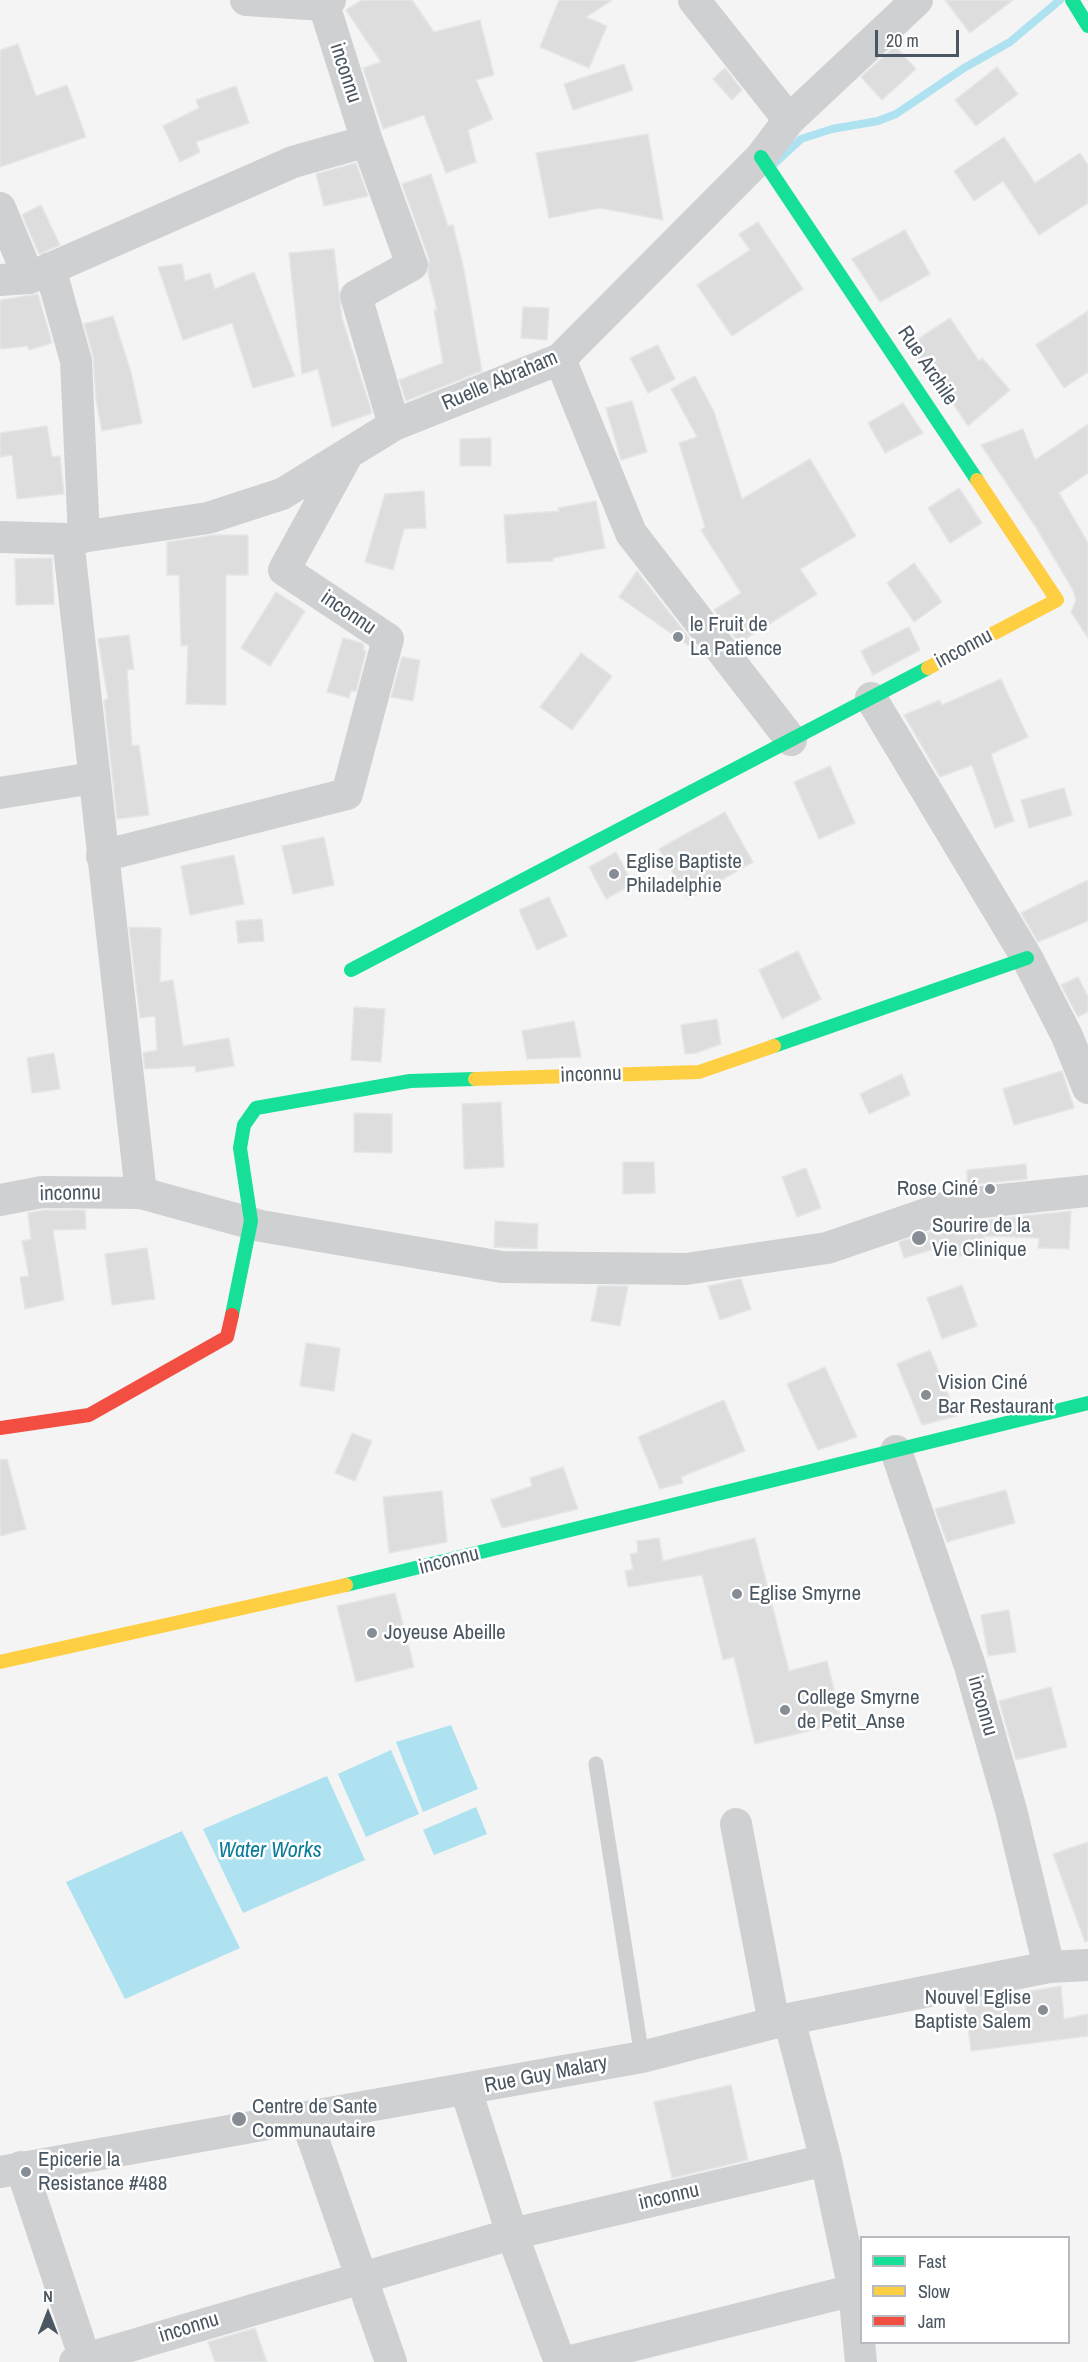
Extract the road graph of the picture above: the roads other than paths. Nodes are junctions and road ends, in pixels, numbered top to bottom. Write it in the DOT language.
graph roads {
  1 [pos="246,0"];
  2 [pos="694,0"];
  3 [pos="917,0"];
  4 [pos="1072,1"];
  5 [pos="327,3"];
  6 [pos="1088,26"];
  7 [pos="789,120"];
  8 [pos="367,141"];
  9 [pos="767,165"];
  10 [pos="0,208"];
  11 [pos="26,276"];
  12 [pos="560,359"];
  13 [pos="394,425"];
  14 [pos="348,455"];
  15 [pos="0,537"];
  16 [pos="76,538"];
  17 [pos="1057,600"];
  18 [pos="871,698"];
  19 [pos="791,740"];
  20 [pos="93,778"];
  21 [pos="0,793"];
  22 [pos="102,856"];
  23 [pos="1027,958"];
  24 [pos="351,970"];
  25 [pos="1078,1029"];
  26 [pos="1088,1088"];
  27 [pos="1088,1191"];
  28 [pos="141,1193"];
  29 [pos="0,1200"];
  30 [pos="251,1221"];
  31 [pos="1088,1403"];
  32 [pos="0,1428"];
  33 [pos="896,1451"];
  34 [pos="0,1662"];
  35 [pos="596,1764"];
  36 [pos="736,1824"];
  37 [pos="1088,1965"];
  38 [pos="1048,1967"];
  39 [pos="781,2021"];
  40 [pos="642,2057"];
  41 [pos="466,2090"];
  42 [pos="306,2119"];
  43 [pos="826,2160"];
  44 [pos="11,2170"];
  45 [pos="512,2234"];
  46 [pos="363,2276"];
  47 [pos="854,2290"];
  48 [pos="82,2361"];
  49 [pos="391,2362"];
  50 [pos="560,2362"];
  51 [pos="567,2362"];
  52 [pos="861,2362"];
  1 -- 5 [label="street, inconnu"];
  2 -- 7 [label="street"];
  3 -- 7 [label="street, Ruelle Abraham"];
  4 -- 6 [label="street"];
  5 -- 8 [label="street, inconnu"];
  7 -- 9 [label="street, Ruelle Abraham"];
  8 -- 11 [label="street"];
  8 -- 13 [label="street, inconnu"];
  9 -- 12 [label="street, Ruelle Abraham"];
  9 -- 17 [label="street, Rue Archile"];
  10 -- 11 [label="street"];
  11 -- 16 [label="street"];
  12 -- 13 [label="street, Ruelle Abraham"];
  12 -- 19 [label="street"];
  13 -- 14 [label="street, Ruelle Abraham"];
  14 -- 16 [label="street, Ruelle Abraham"];
  14 -- 22 [label="street, inconnu"];
  15 -- 16 [label="street, Ruelle Abraham"];
  16 -- 20 [label="street"];
  17 -- 18 [label="street, inconnu"];
  18 -- 19 [label="street, inconnu"];
  18 -- 23 [label="street"];
  19 -- 24 [label="street, inconnu"];
  20 -- 21 [label="street"];
  20 -- 22 [label="street"];
  22 -- 28 [label="street"];
  23 -- 25 [label="street"];
  23 -- 30 [label="street, inconnu"];
  25 -- 26 [label="street"];
  27 -- 30 [label="street, inconnu"];
  28 -- 29 [label="street, inconnu"];
  28 -- 30 [label="street, inconnu"];
  30 -- 32 [label="street, inconnu"];
  31 -- 33 [label="street, inconnu"];
  33 -- 34 [label="street, inconnu"];
  33 -- 38 [label="street, inconnu"];
  35 -- 40 [label="lane"];
  36 -- 39 [label="street"];
  37 -- 38 [label="street, Rue Guy Malary"];
  38 -- 39 [label="street, Rue Guy Malary"];
  39 -- 40 [label="street, Rue Guy Malary"];
  39 -- 43 [label="street"];
  40 -- 41 [label="street, Rue Guy Malary"];
  41 -- 42 [label="street, Rue Guy Malary"];
  41 -- 45 [label="street"];
  42 -- 44 [label="street, Rue Guy Malary"];
  42 -- 46 [label="street"];
  43 -- 45 [label="street, inconnu"];
  43 -- 47 [label="street"];
  44 -- 48 [label="street, inconnu"];
  45 -- 46 [label="street, inconnu"];
  45 -- 50 [label="street"];
  46 -- 48 [label="street, inconnu"];
  46 -- 49 [label="street"];
  47 -- 51 [label="street"];
  47 -- 52 [label="street"];
}
